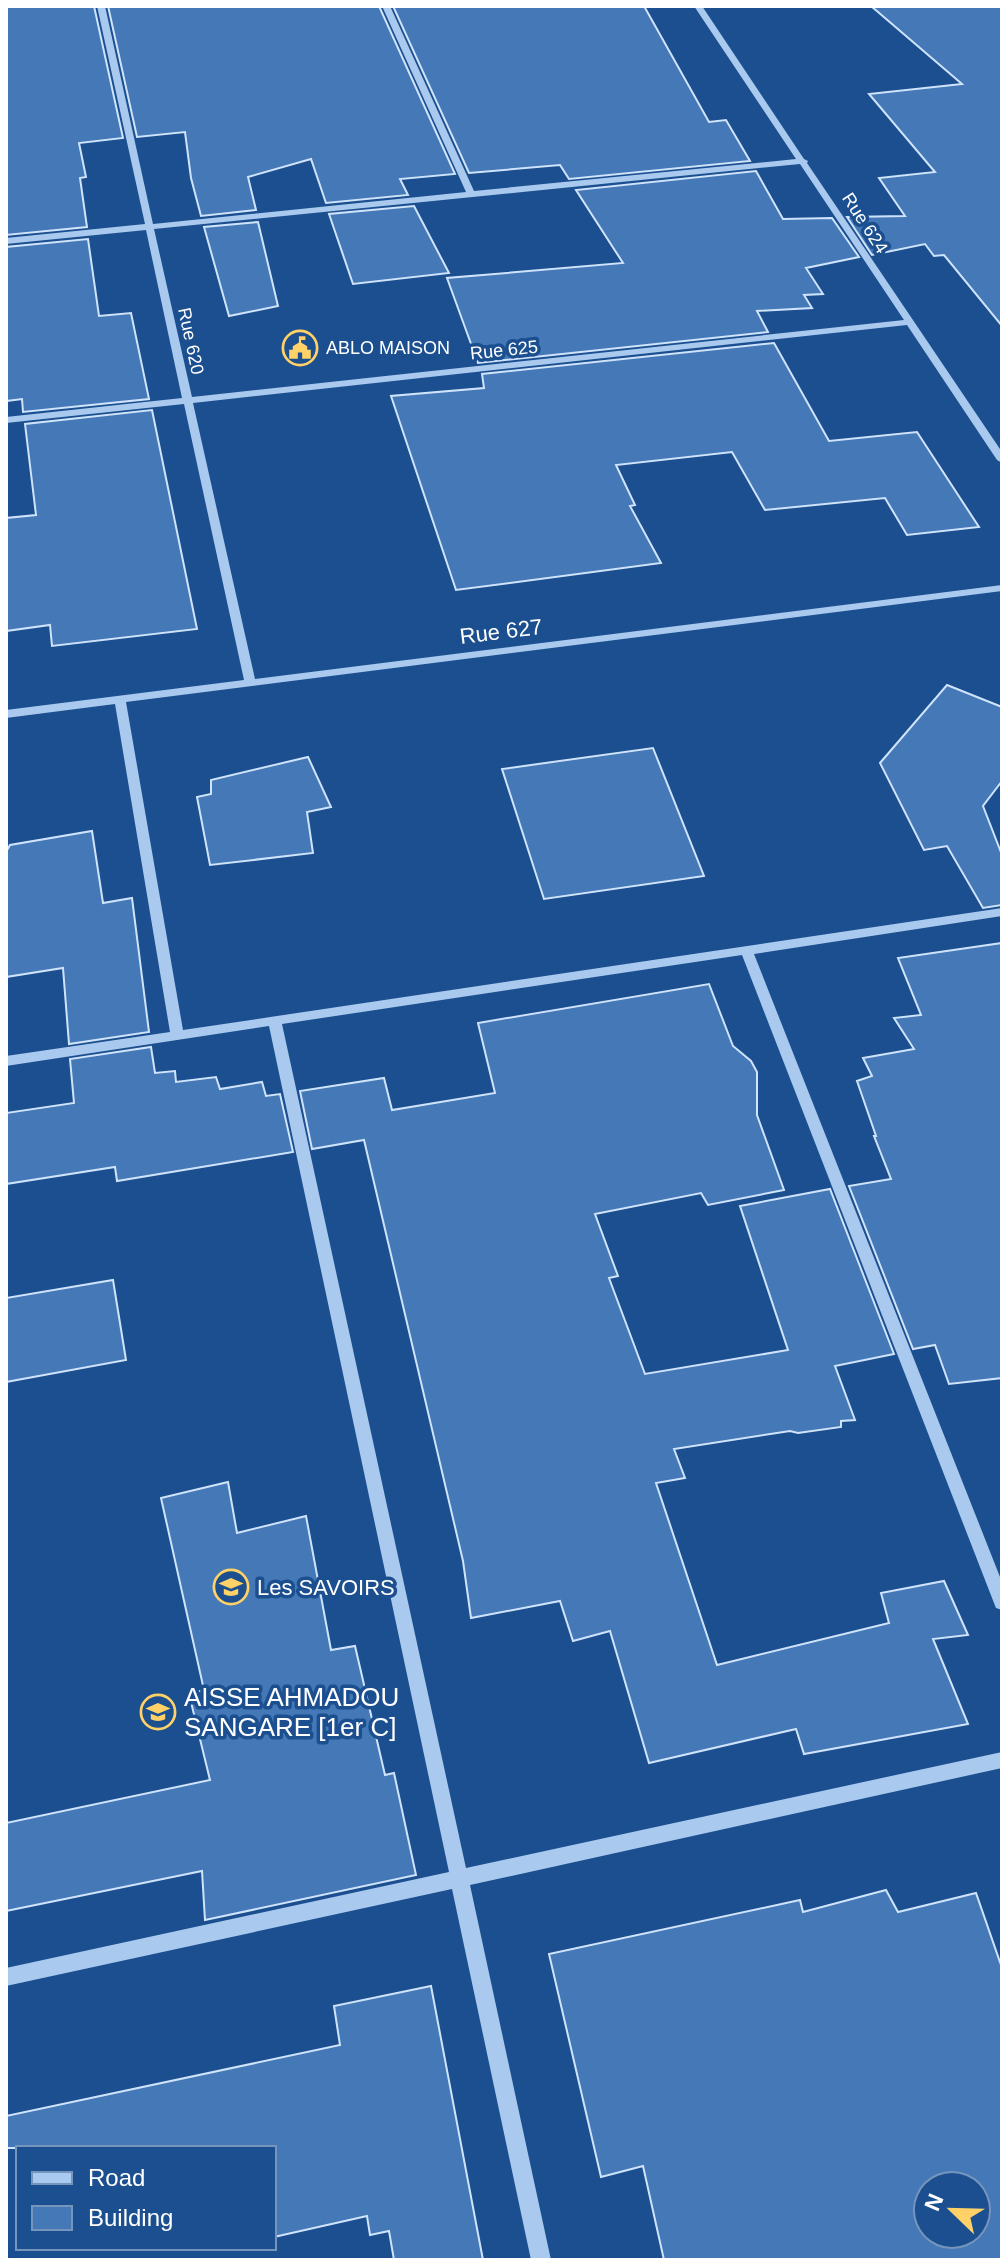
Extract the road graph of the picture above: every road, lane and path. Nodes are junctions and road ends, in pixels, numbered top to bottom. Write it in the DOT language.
graph roads {
  1 [pos="101,6"];
  2 [pos="386,6"];
  3 [pos="698,6"];
  4 [pos="804,161"];
  5 [pos="471,194"];
  6 [pos="149,227"];
  7 [pos="6,241"];
  8 [pos="910,322"];
  9 [pos="187,400"];
  10 [pos="6,420"];
  11 [pos="1002,460"];
  12 [pos="1002,588"];
  13 [pos="250,683"];
  14 [pos="120,699"];
  15 [pos="6,714"];
  16 [pos="1002,912"];
  17 [pos="746,950"];
  18 [pos="275,1021"];
  19 [pos="177,1036"];
  20 [pos="6,1061"];
  21 [pos="1002,1603"];
  22 [pos="1002,1760"];
  23 [pos="459,1878"];
  24 [pos="6,1977"];
  25 [pos="541,2260"];
  1 -- 6 [label="street, Rue 620"];
  2 -- 5 [label="street"];
  3 -- 4 [label="street, Rue 624"];
  4 -- 5 [label="street"];
  4 -- 8 [label="street, Rue 624"];
  5 -- 6 [label="street"];
  6 -- 7 [label="street"];
  6 -- 9 [label="street, Rue 620"];
  8 -- 9 [label="street, Rue 625"];
  8 -- 11 [label="street, Rue 624"];
  9 -- 10 [label="street, Rue 625"];
  9 -- 13 [label="street, Rue 620"];
  12 -- 13 [label="street, Rue 627"];
  13 -- 14 [label="street, Rue 627"];
  14 -- 15 [label="street, Rue 627"];
  14 -- 19 [label="street"];
  16 -- 17 [label="street"];
  17 -- 18 [label="street"];
  17 -- 21 [label="street"];
  18 -- 19 [label="street"];
  18 -- 23 [label="street"];
  19 -- 20 [label="street"];
  22 -- 23 [label="street"];
  23 -- 24 [label="street"];
  23 -- 25 [label="street"];
}
